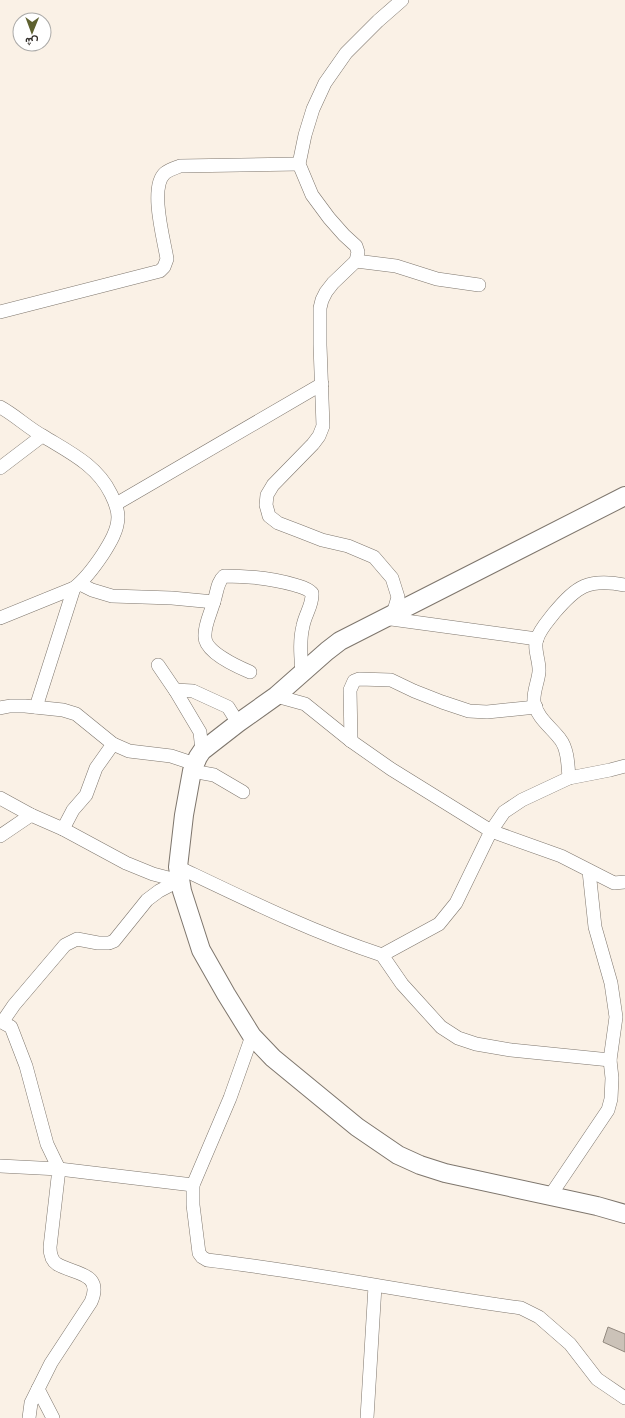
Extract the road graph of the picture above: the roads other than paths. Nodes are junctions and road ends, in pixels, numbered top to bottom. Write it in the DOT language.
graph roads {
  1 [pos="402,0"];
  2 [pos="299,164"];
  3 [pos="356,261"];
  4 [pos="479,285"];
  5 [pos="0,312"];
  6 [pos="322,384"];
  7 [pos="0,406"];
  8 [pos="42,436"];
  9 [pos="0,468"];
  10 [pos="625,496"];
  11 [pos="116,504"];
  12 [pos="625,585"];
  13 [pos="77,586"];
  14 [pos="214,602"];
  15 [pos="388,616"];
  16 [pos="0,618"];
  17 [pos="537,639"];
  18 [pos="158,665"];
  19 [pos="250,672"];
  20 [pos="302,673"];
  21 [pos="175,690"];
  22 [pos="276,696"];
  23 [pos="36,707"];
  24 [pos="536,707"];
  25 [pos="0,708"];
  26 [pos="238,723"];
  27 [pos="351,741"];
  28 [pos="113,744"];
  29 [pos="196,762"];
  30 [pos="625,766"];
  31 [pos="569,778"];
  32 [pos="243,792"];
  33 [pos="0,798"];
  34 [pos="31,815"];
  35 [pos="63,829"];
  36 [pos="491,831"];
  37 [pos="0,836"];
  38 [pos="589,871"];
  39 [pos="179,880"];
  40 [pos="625,882"];
  41 [pos="382,955"];
  42 [pos="1,1021"];
  43 [pos="252,1036"];
  44 [pos="620,1036"];
  45 [pos="610,1060"];
  46 [pos="0,1166"];
  47 [pos="59,1169"];
  48 [pos="193,1186"];
  49 [pos="550,1196"];
  50 [pos="625,1214"];
  51 [pos="374,1286"];
  52 [pos="38,1389"];
  53 [pos="625,1398"];
  54 [pos="29,1418"];
  55 [pos="53,1418"];
  56 [pos="366,1418"];
  1 -- 2 [label="street"];
  2 -- 3 [label="street"];
  2 -- 5 [label="street"];
  3 -- 4 [label="street"];
  3 -- 6 [label="street"];
  6 -- 11 [label="street"];
  6 -- 15 [label="street"];
  7 -- 8 [label="street"];
  8 -- 9 [label="street"];
  8 -- 11 [label="street"];
  10 -- 15 [label="street"];
  11 -- 13 [label="street"];
  12 -- 17 [label="street"];
  13 -- 14 [label="street"];
  13 -- 16 [label="street"];
  13 -- 23 [label="street"];
  14 -- 19 [label="street"];
  14 -- 20 [label="street"];
  15 -- 17 [label="street"];
  15 -- 20 [label="street"];
  17 -- 24 [label="street"];
  18 -- 21 [label="street"];
  20 -- 22 [label="street"];
  21 -- 26 [label="street"];
  21 -- 29 [label="street"];
  22 -- 26 [label="street"];
  22 -- 27 [label="street"];
  23 -- 25 [label="street"];
  23 -- 28 [label="street"];
  24 -- 27 [label="street"];
  24 -- 31 [label="street"];
  26 -- 29 [label="street"];
  27 -- 36 [label="street"];
  28 -- 29 [label="street"];
  28 -- 35 [label="street"];
  29 -- 32 [label="street"];
  29 -- 39 [label="street"];
  30 -- 31 [label="street"];
  31 -- 36 [label="street"];
  33 -- 34 [label="street"];
  34 -- 35 [label="street"];
  34 -- 37 [label="street"];
  35 -- 39 [label="street"];
  36 -- 38 [label="street"];
  36 -- 41 [label="street"];
  38 -- 40 [label="street"];
  38 -- 44 [label="street"];
  39 -- 41 [label="street"];
  39 -- 42 [label="street"];
  39 -- 43 [label="street"];
  41 -- 45 [label="street"];
  42 -- 47 [label="street"];
  43 -- 48 [label="street"];
  43 -- 49 [label="street"];
  44 -- 45 [label="street"];
  45 -- 49 [label="street"];
  46 -- 47 [label="street"];
  47 -- 48 [label="street"];
  47 -- 52 [label="street"];
  48 -- 51 [label="street"];
  49 -- 50 [label="street"];
  51 -- 53 [label="street"];
  51 -- 56 [label="street"];
  52 -- 54 [label="street"];
  52 -- 55 [label="street"];
}
